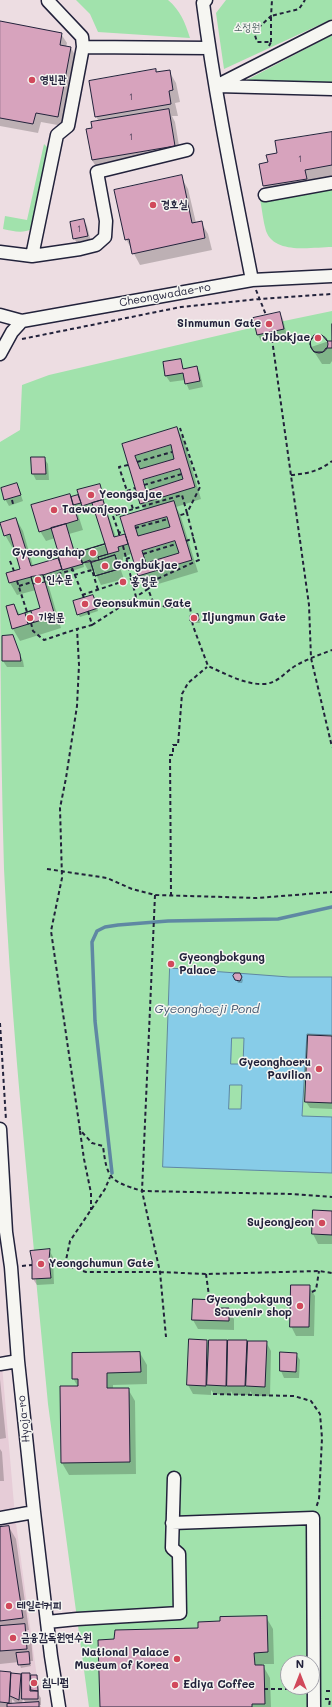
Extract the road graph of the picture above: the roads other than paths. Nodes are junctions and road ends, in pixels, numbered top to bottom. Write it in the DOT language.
graph roads {
  1 [pos="48,0"];
  2 [pos="203,1"];
  3 [pos="332,27"];
  4 [pos="83,47"];
  5 [pos="209,48"];
  6 [pos="216,86"];
  7 [pos="332,89"];
  8 [pos="186,150"];
  9 [pos="332,183"];
  10 [pos="265,195"];
  11 [pos="0,252"];
  12 [pos="32,256"];
  13 [pos="332,276"];
  14 [pos="252,280"];
  15 [pos="0,315"];
  16 [pos="22,321"];
  17 [pos="0,354"];
  18 [pos="0,1129"];
  19 [pos="1,1155"];
  20 [pos="3,1232"];
  21 [pos="18,1361"];
  22 [pos="0,1364"];
  23 [pos="174,1478"];
  24 [pos="34,1512"];
  25 [pos="0,1518"];
  26 [pos="172,1522"];
  27 [pos="47,1622"];
  28 [pos="59,1707"];
  29 [pos="314,1707"];
  1 -- 4 [label="street"];
  2 -- 5 [label="street"];
  3 -- 6 [label="street"];
  4 -- 5 [label="street"];
  4 -- 12 [label="street"];
  5 -- 6 [label="street"];
  6 -- 7 [label="street"];
  6 -- 14 [label="street"];
  8 -- 12 [label="street"];
  9 -- 10 [label="street"];
  11 -- 12 [label="street"];
  13 -- 14 [label="street, Cheongwadae-ro"];
  14 -- 16 [label="street, Cheongwadae-ro"];
  15 -- 16 [label="street, Cheongwadae-ro"];
  16 -- 17 [label="street"];
  18 -- 19 [label="street, Hyoja-ro"];
  19 -- 20 [label="street, Hyoja-ro"];
  20 -- 21 [label="street, Hyoja-ro"];
  21 -- 22 [label="street"];
  21 -- 24 [label="street, Hyoja-ro"];
  23 -- 26 [label="street"];
  24 -- 25 [label="street"];
  24 -- 27 [label="street, Hyoja-ro"];
  26 -- 27 [label="street"];
  26 -- 29 [label="street"];
  27 -- 28 [label="street, Hyoja-ro"];
}
